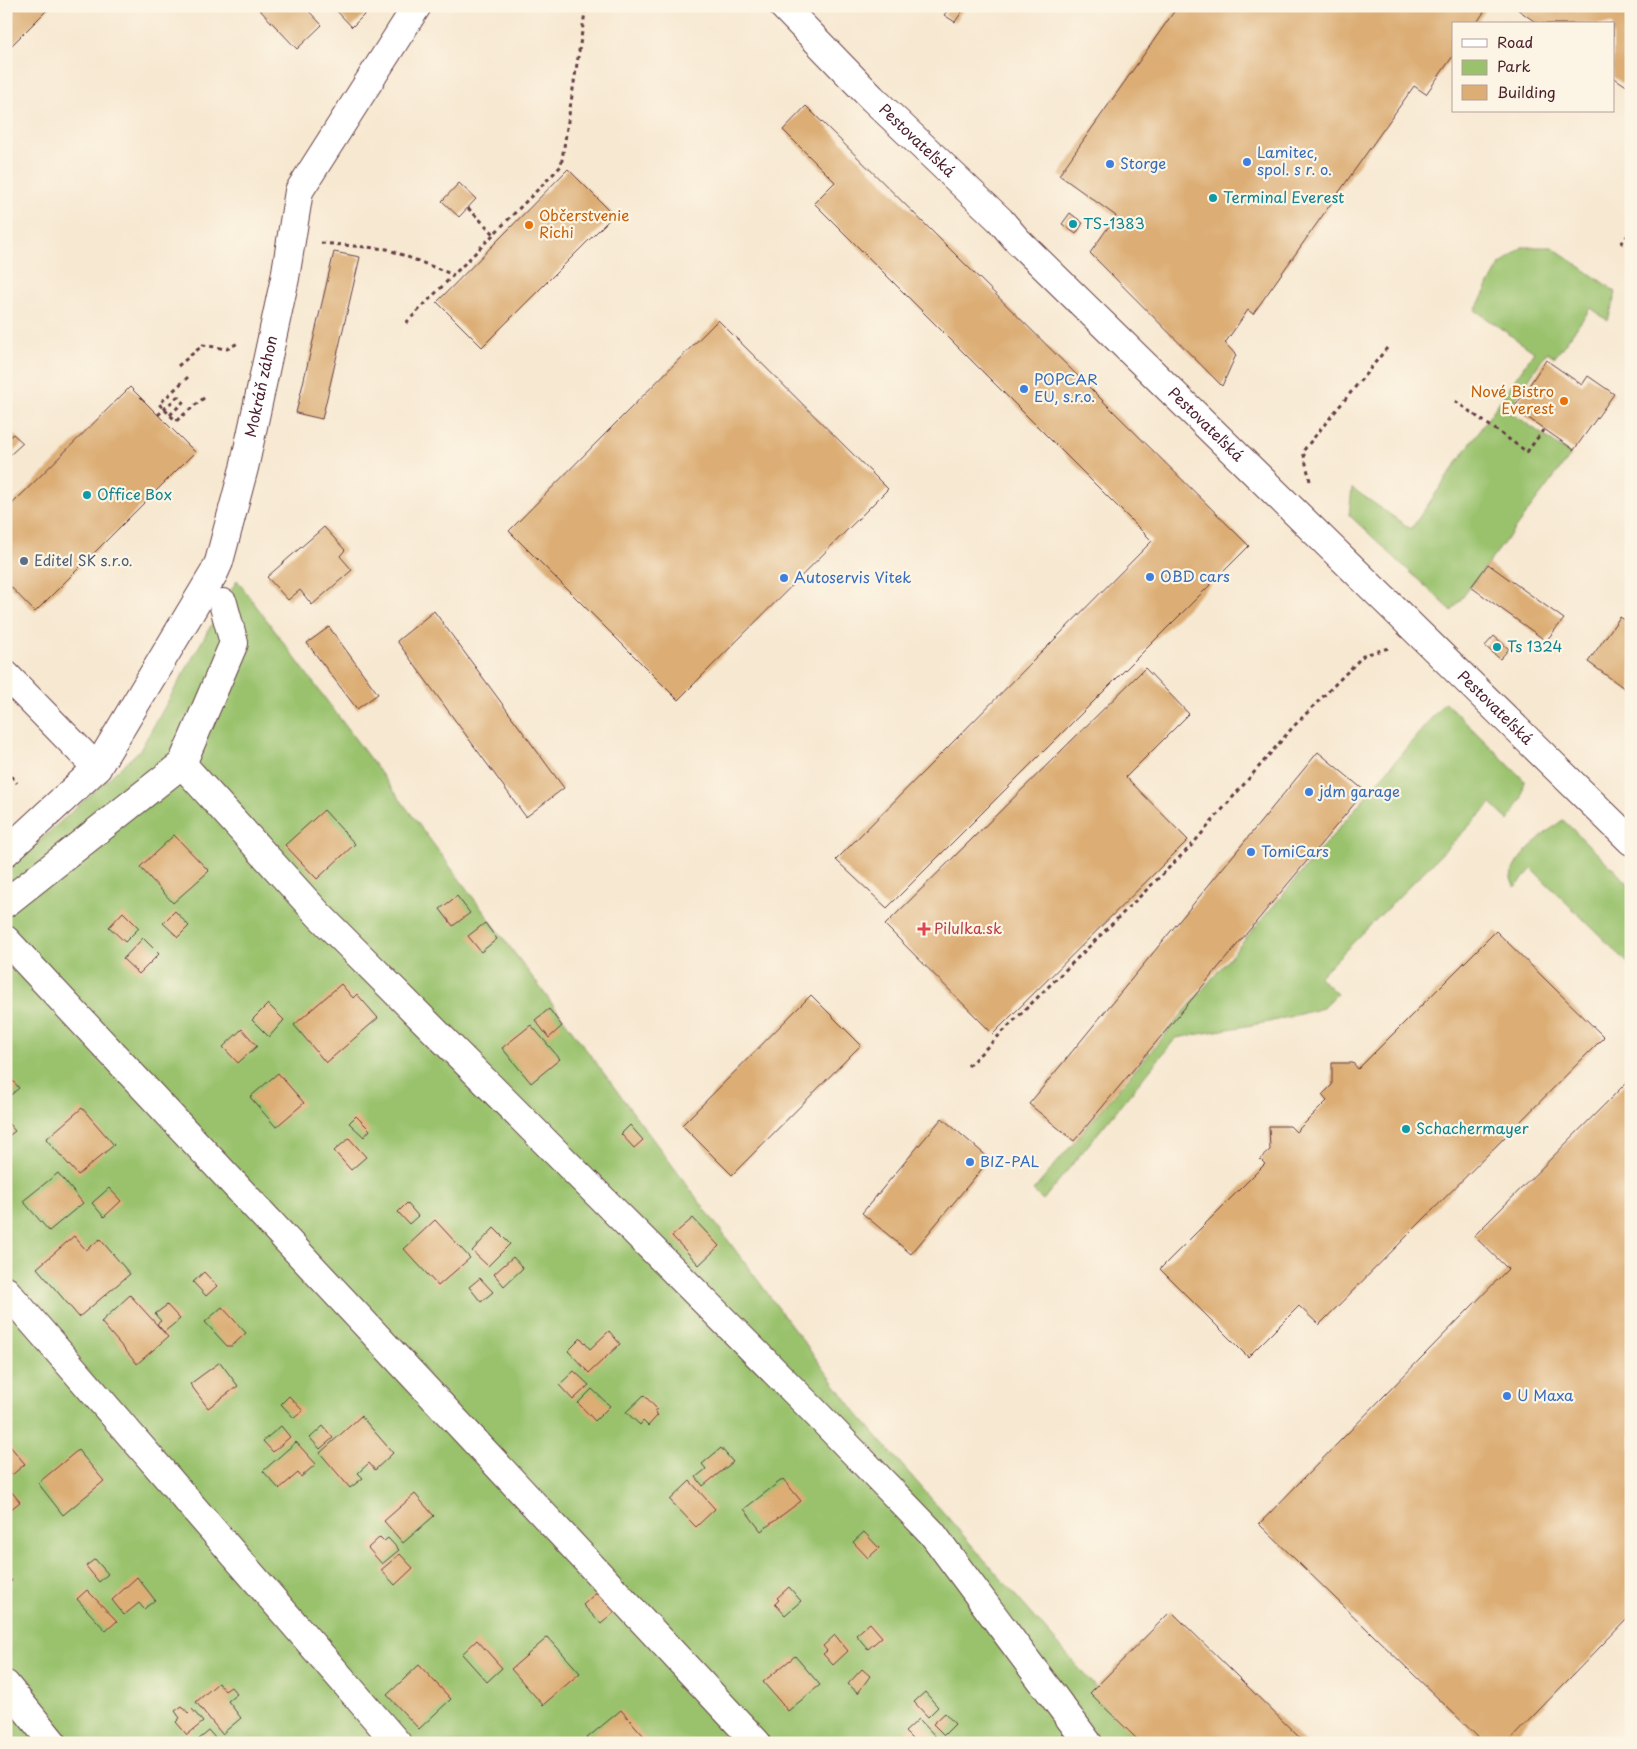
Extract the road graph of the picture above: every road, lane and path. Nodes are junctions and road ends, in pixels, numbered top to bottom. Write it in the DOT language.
graph roads {
  1 [pos="418,6"];
  2 [pos="586,6"];
  3 [pos="783,6"];
  4 [pos="468,208"];
  5 [pos="1631,231"];
  6 [pos="292,234"];
  7 [pos="494,234"];
  8 [pos="1621,244"];
  9 [pos="454,275"];
  10 [pos="406,323"];
  11 [pos="1387,348"];
  12 [pos="226,349"];
  13 [pos="178,366"];
  14 [pos="188,377"];
  15 [pos="205,397"];
  16 [pos="1455,401"];
  17 [pos="158,415"];
  18 [pos="170,415"];
  19 [pos="1544,429"];
  20 [pos="1310,483"];
  21 [pos="6,591"];
  22 [pos="6,596"];
  23 [pos="223,603"];
  24 [pos="1390,648"];
  25 [pos="6,675"];
  26 [pos="182,764"];
  27 [pos="97,768"];
  28 [pos="6,776"];
  29 [pos="17,783"];
  30 [pos="1631,842"];
  31 [pos="6,852"];
  32 [pos="6,903"];
  33 [pos="6,940"];
  34 [pos="968,1066"];
  35 [pos="6,1291"];
  36 [pos="6,1685"];
  37 [pos="53,1743"];
  38 [pos="397,1743"];
  39 [pos="757,1743"];
  40 [pos="1088,1743"];
  1 -- 6 [label="street, Mokráň záhon"];
  2 -- 7 [label="path"];
  3 -- 30 [label="street, Pestovateľská"];
  4 -- 7 [label="path"];
  5 -- 8 [label="path"];
  6 -- 9 [label="path"];
  6 -- 27 [label="street, Mokráň záhon"];
  7 -- 9 [label="path"];
  9 -- 10 [label="path"];
  11 -- 20 [label="path"];
  12 -- 13 [label="path"];
  14 -- 18 [label="path"];
  15 -- 18 [label="path"];
  16 -- 19 [label="path"];
  17 -- 18 [label="path, bridge"];
  21 -- 22 [label="path"];
  23 -- 26 [label="street"];
  24 -- 34 [label="path"];
  25 -- 27 [label="street"];
  26 -- 32 [label="street"];
  26 -- 40 [label="street"];
  27 -- 31 [label="street, Mokráň záhon"];
  28 -- 29 [label="path"];
  33 -- 39 [label="street"];
  35 -- 38 [label="street"];
  36 -- 37 [label="street"];
}
